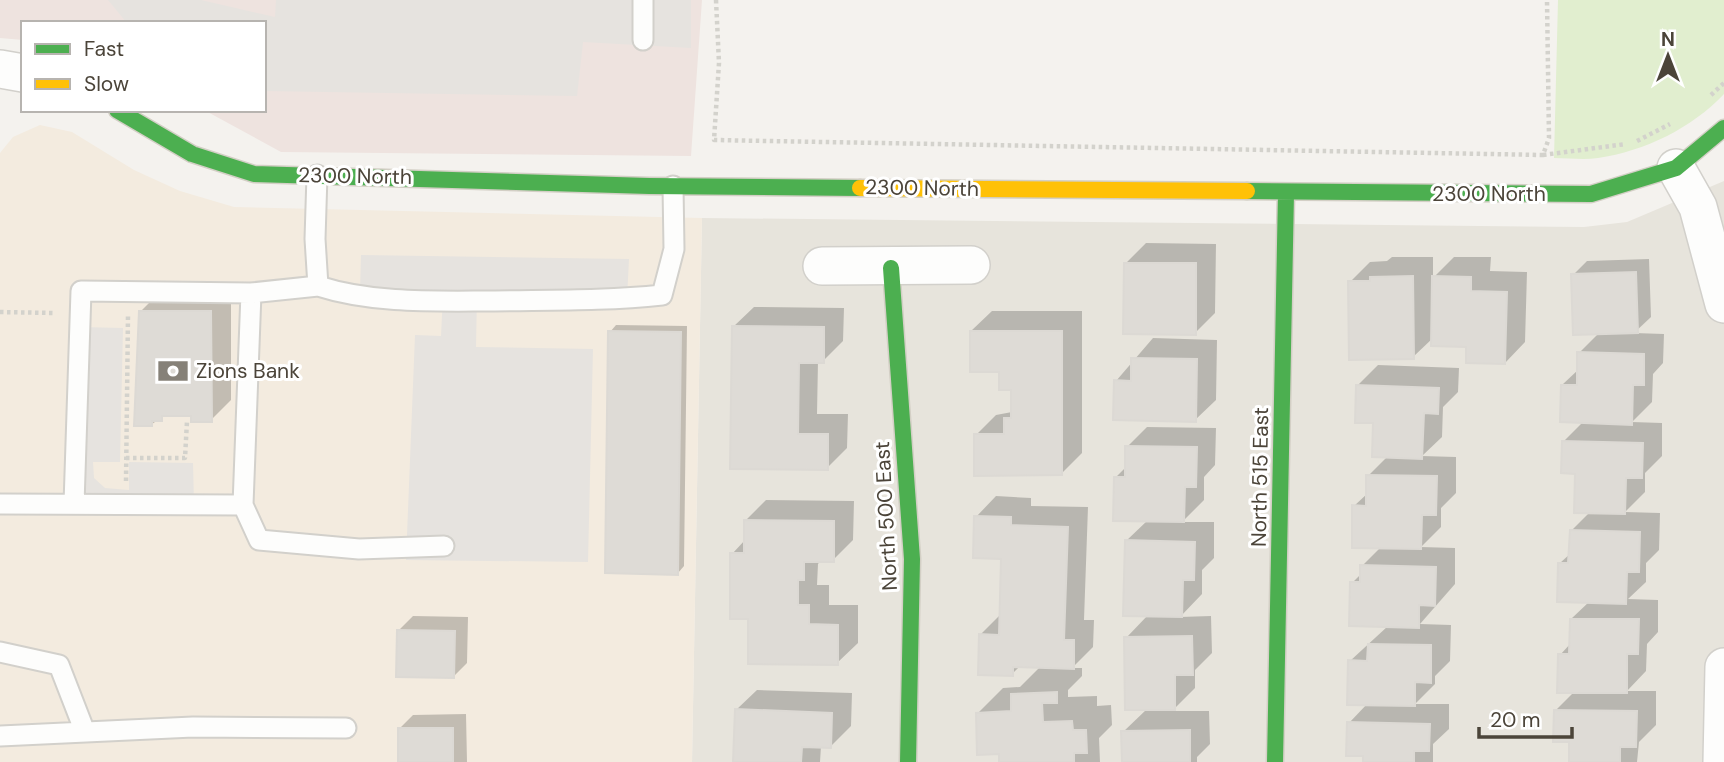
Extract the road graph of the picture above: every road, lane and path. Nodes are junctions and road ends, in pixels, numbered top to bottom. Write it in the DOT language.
graph roads {
  1 [pos="643,0"];
  2 [pos="716,0"];
  3 [pos="1546,0"];
  4 [pos="643,40"];
  5 [pos="0,69"];
  6 [pos="21,73"];
  7 [pos="1724,83"];
  8 [pos="1705,100"];
  9 [pos="120,112"];
  10 [pos="1675,122"];
  11 [pos="1724,128"];
  12 [pos="1543,155"];
  13 [pos="1676,168"];
  14 [pos="317,175"];
  15 [pos="673,186"];
  16 [pos="1286,192"];
  17 [pos="971,265"];
  18 [pos="822,266"];
  19 [pos="891,268"];
  20 [pos="318,286"];
  21 [pos="251,293"];
  22 [pos="1724,304"];
  23 [pos="0,312"];
  24 [pos="59,313"];
  25 [pos="116,313"];
  26 [pos="187,421"];
  27 [pos="126,458"];
  28 [pos="126,483"];
  29 [pos="0,504"];
  30 [pos="74,505"];
  31 [pos="243,505"];
  32 [pos="444,547"];
  33 [pos="0,652"];
  34 [pos="1724,667"];
  35 [pos="346,728"];
  36 [pos="85,732"];
  37 [pos="0,736"];
  38 [pos="908,762"];
  39 [pos="1275,762"];
  40 [pos="1722,762"];
  1 -- 4 [label="lane"];
  2 -- 12 [label="path"];
  3 -- 12 [label="path"];
  5 -- 6 [label="street"];
  7 -- 8 [label="path"];
  9 -- 14 [label="street, 2300 North"];
  10 -- 12 [label="path"];
  11 -- 13 [label="street, 2300 North"];
  13 -- 16 [label="street, 2300 North"];
  13 -- 22 [label="street"];
  14 -- 15 [label="street, 2300 North"];
  14 -- 20 [label="lane"];
  15 -- 16 [label="street, 2300 North"];
  15 -- 20 [label="lane"];
  16 -- 39 [label="street, North 515 East"];
  17 -- 19 [label="street"];
  18 -- 19 [label="street"];
  19 -- 38 [label="street, North 500 East"];
  20 -- 21 [label="lane"];
  21 -- 30 [label="lane"];
  21 -- 31 [label="lane"];
  23 -- 24 [label="path"];
  25 -- 27 [label="path"];
  26 -- 27 [label="path"];
  27 -- 28 [label="path"];
  29 -- 30 [label="lane"];
  30 -- 31 [label="lane"];
  31 -- 32 [label="lane"];
  33 -- 36 [label="lane"];
  34 -- 40 [label="street"];
  35 -- 36 [label="lane"];
  36 -- 37 [label="lane"];
}
